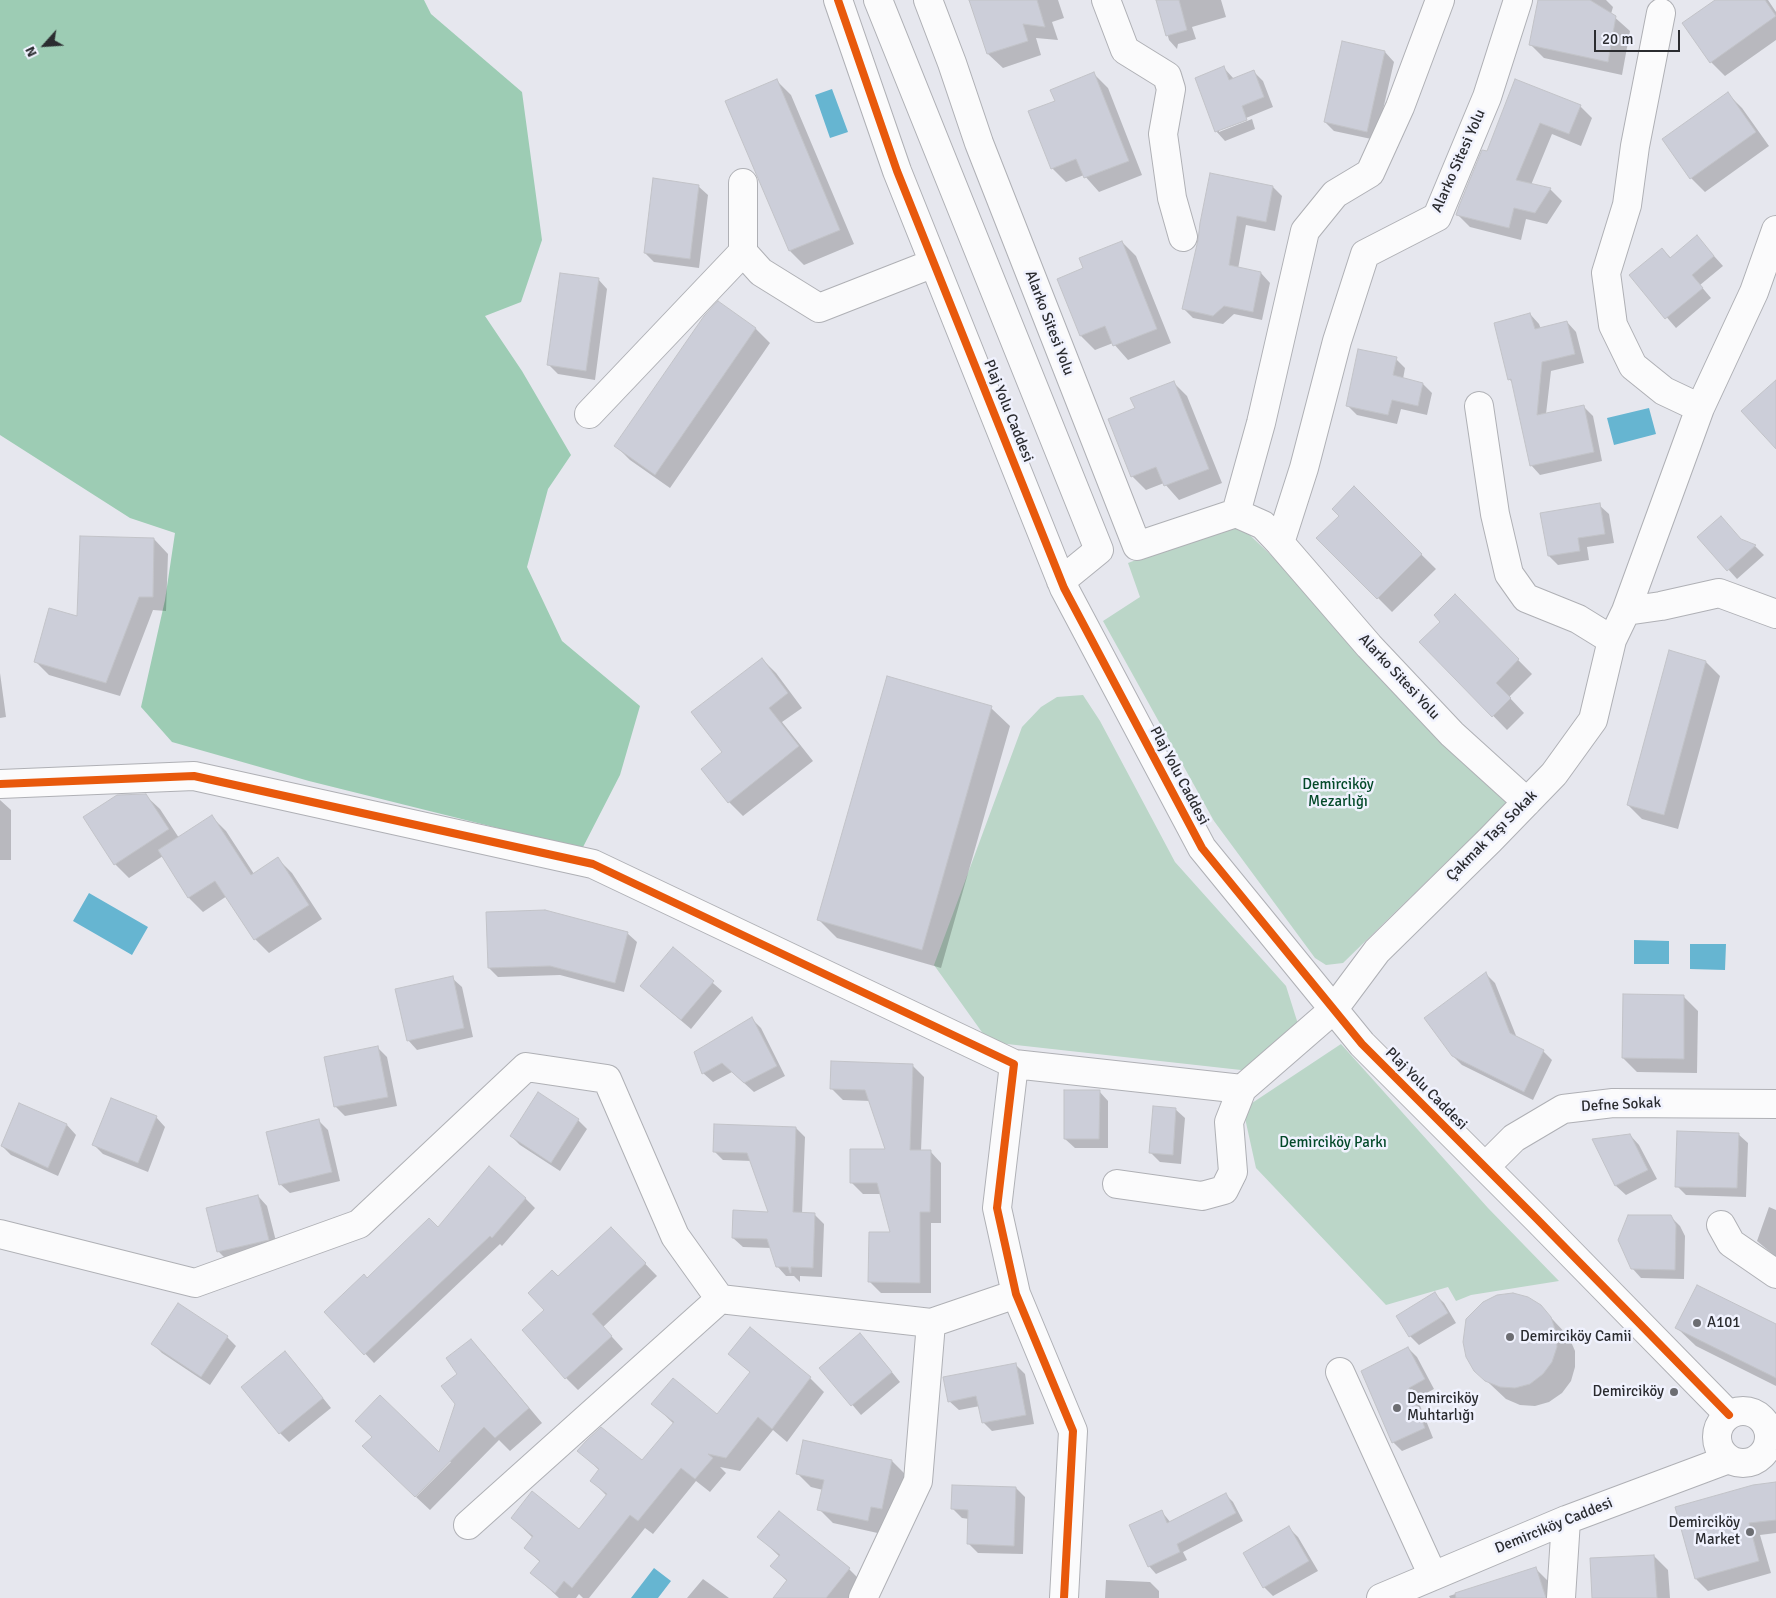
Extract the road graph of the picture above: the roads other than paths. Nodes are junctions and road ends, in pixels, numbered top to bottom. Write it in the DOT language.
graph roads {
  1 [pos="838,0"];
  2 [pos="878,0"];
  3 [pos="928,0"];
  4 [pos="1106,0"];
  5 [pos="1440,0"];
  6 [pos="1518,0"];
  7 [pos="1660,13"];
  8 [pos="743,183"];
  9 [pos="1776,230"];
  10 [pos="1183,237"];
  11 [pos="743,252"];
  12 [pos="934,263"];
  13 [pos="1479,406"];
  14 [pos="1700,408"];
  15 [pos="589,414"];
  16 [pos="1236,513"];
  17 [pos="1280,543"];
  18 [pos="1061,581"];
  19 [pos="1626,611"];
  20 [pos="1776,614"];
  21 [pos="1612,640"];
  22 [pos="0,784"];
  23 [pos="1527,802"];
  24 [pos="1334,1010"];
  25 [pos="1014,1064"];
  26 [pos="1242,1089"];
  27 [pos="1776,1104"];
  28 [pos="1485,1167"];
  29 [pos="1117,1184"];
  30 [pos="1721,1225"];
  31 [pos="0,1234"];
  32 [pos="1776,1274"];
  33 [pos="1016,1294"];
  34 [pos="720,1299"];
  35 [pos="931,1323"];
  36 [pos="1340,1372"];
  37 [pos="1729,1415"];
  38 [pos="1772,1444"];
  39 [pos="1729,1459"];
  40 [pos="1566,1520"];
  41 [pos="468,1525"];
  42 [pos="1434,1576"];
  43 [pos="863,1598"];
  44 [pos="1064,1598"];
  45 [pos="1381,1598"];
  46 [pos="1561,1598"];
  1 -- 12 [label="street, Plaj Yolu Caddesi"];
  2 -- 18 [label="street"];
  3 -- 16 [label="street, Alarko Sitesi Yolu"];
  4 -- 10 [label="street"];
  5 -- 16 [label="street"];
  6 -- 17 [label="street, Alarko Sitesi Yolu"];
  7 -- 14 [label="street"];
  8 -- 11 [label="street"];
  9 -- 14 [label="street"];
  11 -- 12 [label="street"];
  11 -- 15 [label="street"];
  12 -- 18 [label="street, Plaj Yolu Caddesi"];
  13 -- 21 [label="street"];
  14 -- 19 [label="street"];
  16 -- 17 [label="street, Alarko Sitesi Yolu"];
  17 -- 23 [label="street, Alarko Sitesi Yolu"];
  18 -- 24 [label="street, Plaj Yolu Caddesi"];
  19 -- 20 [label="street"];
  19 -- 21 [label="street"];
  21 -- 23 [label="street, Çakmak Taşı Sokak"];
  22 -- 25 [label="street"];
  23 -- 24 [label="street, Çakmak Taşı Sokak"];
  24 -- 26 [label="street, Çakmak Taşı Sokak"];
  24 -- 28 [label="street, Plaj Yolu Caddesi"];
  25 -- 26 [label="street"];
  25 -- 33 [label="street"];
  26 -- 29 [label="street"];
  27 -- 28 [label="street, Defne Sokak"];
  28 -- 37 [label="street, Plaj Yolu Caddesi"];
  30 -- 32 [label="street"];
  31 -- 34 [label="street"];
  33 -- 35 [label="street"];
  33 -- 44 [label="street"];
  34 -- 35 [label="street"];
  34 -- 41 [label="street"];
  35 -- 43 [label="street"];
  36 -- 42 [label="street"];
  37 -- 38 [label="street"];
  37 -- 39 [label="street"];
  38 -- 39 [label="street"];
  39 -- 40 [label="street, Demirciköy Caddesi"];
  40 -- 42 [label="street, Demirciköy Caddesi"];
  40 -- 46 [label="street"];
  42 -- 45 [label="street, Demirciköy Caddesi"];
}
